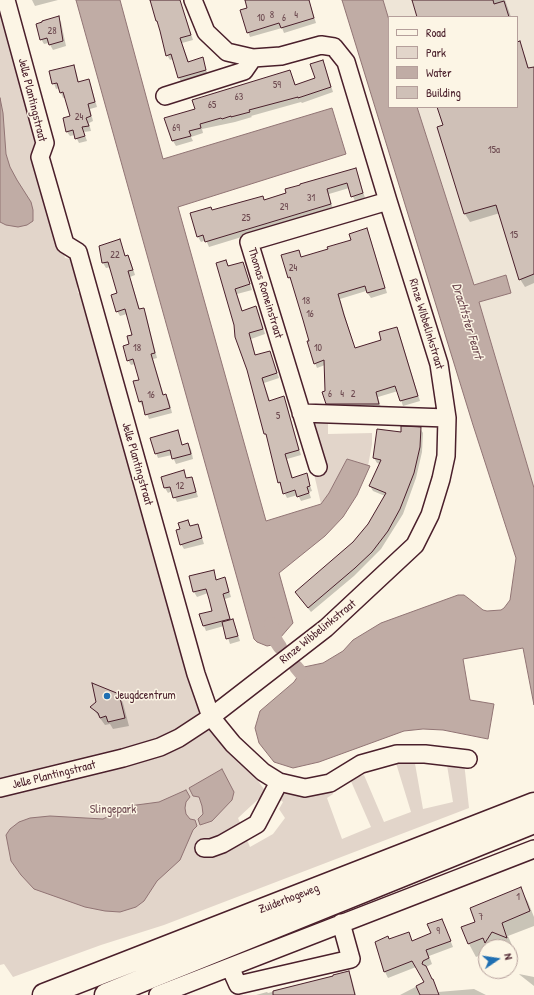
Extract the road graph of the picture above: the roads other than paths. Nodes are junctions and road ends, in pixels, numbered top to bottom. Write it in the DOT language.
graph roads {
  1 [pos="6,0"];
  2 [pos="193,0"];
  3 [pos="252,58"];
  4 [pos="164,96"];
  5 [pos="388,201"];
  6 [pos="301,413"];
  7 [pos="447,418"];
  8 [pos="318,467"];
  9 [pos="211,717"];
  10 [pos="468,759"];
  11 [pos="279,782"];
  12 [pos="0,788"];
  13 [pos="534,804"];
  14 [pos="534,822"];
  15 [pos="204,848"];
  16 [pos="534,849"];
  17 [pos="341,923"];
  18 [pos="230,967"];
  19 [pos="44,995"];
  20 [pos="106,995"];
  21 [pos="158,995"];
  1 -- 9 [label="street, Jelle Plantingstraat"];
  2 -- 3 [label="street, Rinze Wibbelinkstraat"];
  3 -- 4 [label="street"];
  3 -- 5 [label="street, Rinze Wibbelinkstraat"];
  5 -- 6 [label="street, Thomas Romeinstraat"];
  5 -- 7 [label="street, Rinze Wibbelinkstraat"];
  6 -- 7 [label="street"];
  6 -- 8 [label="street, Thomas Romeinstraat"];
  7 -- 9 [label="street, Rinze Wibbelinkstraat"];
  9 -- 11 [label="street"];
  9 -- 12 [label="street, Jelle Plantingstraat"];
  10 -- 11 [label="street"];
  11 -- 15 [label="street"];
  13 -- 19 [label="main road, Zuiderhogeweg"];
  14 -- 20 [label="main road, Zuiderhogeweg"];
  16 -- 17 [label="street"];
  17 -- 18 [label="street"];
  17 -- 18 [label="street"];
  18 -- 21 [label="street"];
}
